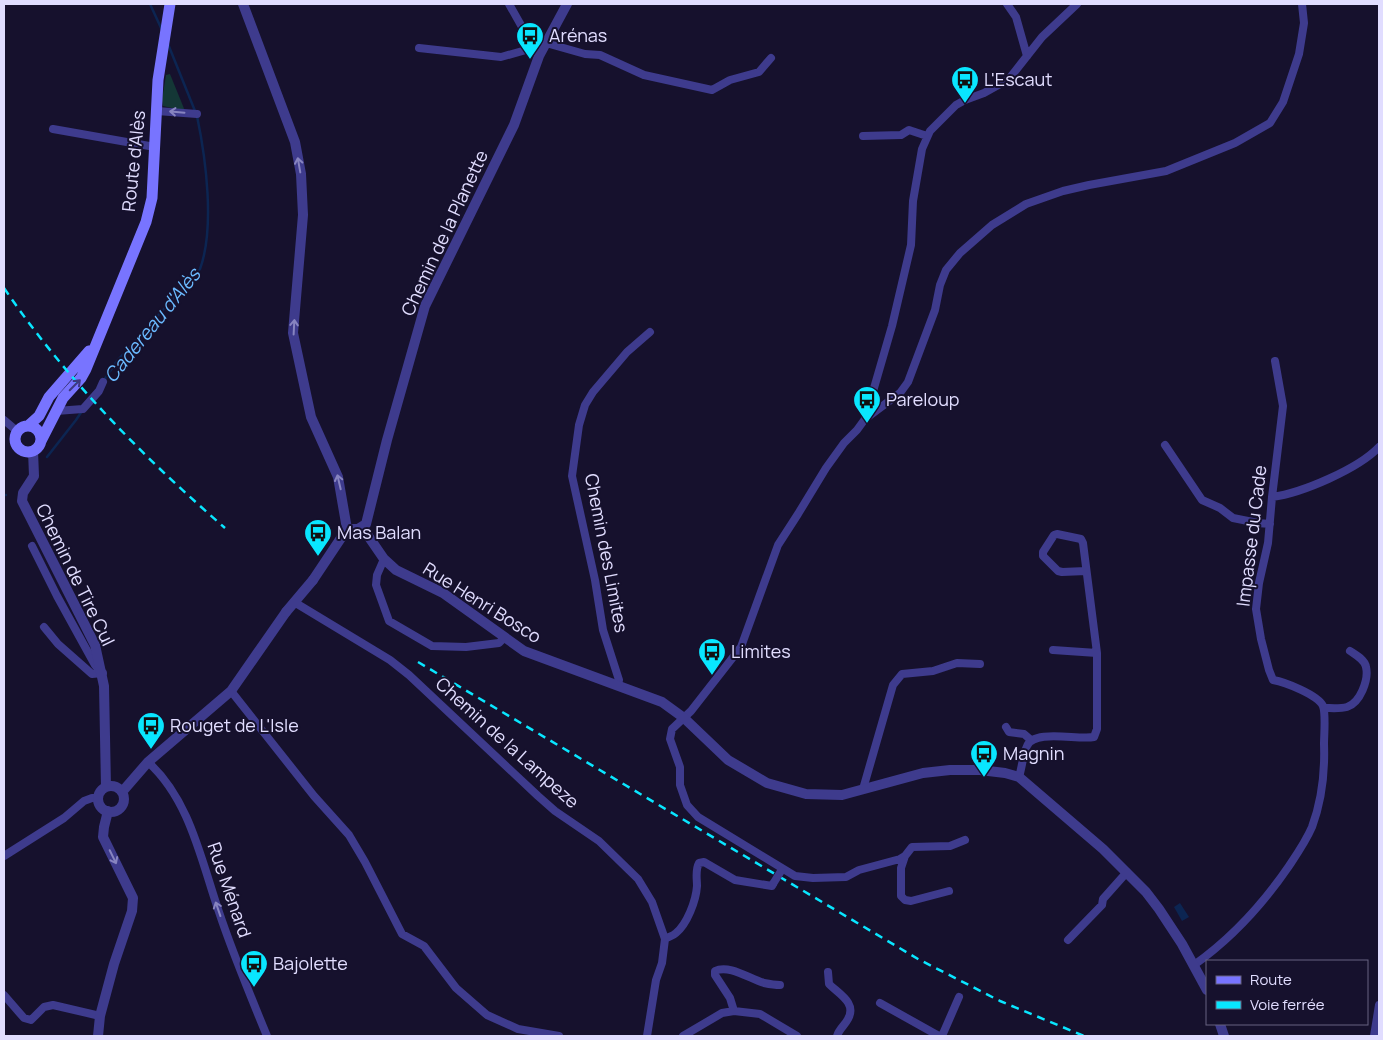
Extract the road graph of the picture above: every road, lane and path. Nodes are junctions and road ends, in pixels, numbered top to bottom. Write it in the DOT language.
graph roads {
  1 [pos="170,4"];
  2 [pos="243,4"];
  3 [pos="509,4"];
  4 [pos="567,4"];
  5 [pos="1007,4"];
  6 [pos="1077,4"];
  7 [pos="1302,4"];
  8 [pos="546,43"];
  9 [pos="419,48"];
  10 [pos="536,52"];
  11 [pos="1027,56"];
  12 [pos="771,58"];
  13 [pos="157,111"];
  14 [pos="197,114"];
  15 [pos="53,128"];
  16 [pos="863,136"];
  17 [pos="927,136"];
  18 [pos="155,147"];
  19 [pos="650,332"];
  20 [pos="97,342"];
  21 [pos="1275,361"];
  22 [pos="103,382"];
  23 [pos="56,411"];
  24 [pos="865,419"];
  25 [pos="4,420"];
  26 [pos="29,425"];
  27 [pos="12,439"];
  28 [pos="41,441"];
  29 [pos="1165,445"];
  30 [pos="1379,447"];
  31 [pos="33,451"];
  32 [pos="1272,497"];
  33 [pos="1270,524"];
  34 [pos="362,527"];
  35 [pos="347,530"];
  36 [pos="32,546"];
  37 [pos="384,559"];
  38 [pos="1086,570"];
  39 [pos="294,602"];
  40 [pos="44,627"];
  41 [pos="504,638"];
  42 [pos="1053,650"];
  43 [pos="1350,651"];
  44 [pos="1097,653"];
  45 [pos="980,664"];
  46 [pos="103,673"];
  47 [pos="618,685"];
  48 [pos="231,691"];
  49 [pos="1324,708"];
  50 [pos="684,718"];
  51 [pos="1006,727"];
  52 [pos="1031,740"];
  53 [pos="148,762"];
  54 [pos="1019,777"];
  55 [pos="106,787"];
  56 [pos="863,789"];
  57 [pos="122,792"];
  58 [pos="98,798"];
  59 [pos="108,811"];
  60 [pos="964,840"];
  61 [pos="4,856"];
  62 [pos="905,856"];
  63 [pos="782,870"];
  64 [pos="1127,872"];
  65 [pos="949,891"];
  66 [pos="665,939"];
  67 [pos="1068,940"];
  68 [pos="1194,965"];
  69 [pos="828,972"];
  70 [pos="780,985"];
  71 [pos="1206,988"];
  72 [pos="4,995"];
  73 [pos="959,998"];
  74 [pos="880,1003"];
  75 [pos="1379,1005"];
  76 [pos="734,1011"];
  77 [pos="100,1016"];
  78 [pos="98,1036"];
  79 [pos="267,1036"];
  80 [pos="559,1036"];
  81 [pos="647,1036"];
  82 [pos="683,1036"];
  83 [pos="797,1036"];
  84 [pos="837,1036"];
  85 [pos="940,1036"];
  86 [pos="1374,1036"];
  1 -- 13 [label="main road, Route d'Alès"];
  35 -- 2 [label="street, one-way"];
  3 -- 10 [label="street"];
  4 -- 8 [label="street, Chemin de la Planette"];
  5 -- 11 [label="street"];
  6 -- 11 [label="street"];
  7 -- 24 [label="street"];
  8 -- 10 [label="street, Chemin de la Planette"];
  8 -- 12 [label="street"];
  9 -- 10 [label="street"];
  10 -- 34 [label="street, Chemin de la Planette"];
  11 -- 17 [label="street"];
  14 -- 13 [label="street, one-way"];
  13 -- 18 [label="main road, Route d'Alès"];
  15 -- 18 [label="street"];
  16 -- 17 [label="street"];
  17 -- 24 [label="street"];
  18 -- 20 [label="main road, Route d'Alès"];
  19 -- 47 [label="street, Chemin des Limites"];
  23 -- 20 [label="main road, Route d'Alès, one-way"];
  20 -- 26 [label="main road, Route d'Alès"];
  21 -- 32 [label="street, Impasse du Cade"];
  22 -- 23 [label="street"];
  23 -- 28 [label="main road, Route d'Alès"];
  24 -- 50 [label="street"];
  25 -- 27 [label="street"];
  26 -- 27 [label="main road"];
  26 -- 28 [label="main road"];
  27 -- 31 [label="main road"];
  28 -- 31 [label="main road"];
  29 -- 33 [label="street"];
  30 -- 32 [label="street"];
  31 -- 46 [label="street, Chemin de Tire Cul"];
  32 -- 33 [label="street, Impasse du Cade"];
  33 -- 49 [label="street, Impasse du Cade"];
  34 -- 35 [label="street"];
  34 -- 37 [label="street, Rue Henri Bosco"];
  35 -- 39 [label="street, bridge"];
  36 -- 46 [label="street"];
  37 -- 41 [label="street, Rue Henri Bosco"];
  37 -- 41 [label="street"];
  38 -- 38 [label="street"];
  38 -- 44 [label="street"];
  39 -- 48 [label="street, bridge"];
  39 -- 66 [label="street, Chemin de la Lampeze"];
  40 -- 46 [label="street"];
  41 -- 47 [label="street, Rue Henri Bosco"];
  42 -- 44 [label="street"];
  43 -- 49 [label="street"];
  44 -- 52 [label="street"];
  45 -- 56 [label="street"];
  46 -- 55 [label="street, Chemin de Tire Cul"];
  47 -- 50 [label="street, Rue Henri Bosco"];
  48 -- 53 [label="street"];
  48 -- 80 [label="street"];
  49 -- 68 [label="street"];
  50 -- 56 [label="street"];
  50 -- 63 [label="street"];
  51 -- 52 [label="street"];
  52 -- 54 [label="street"];
  53 -- 57 [label="street"];
  79 -- 53 [label="street, Rue Ménard, one-way"];
  54 -- 56 [label="street"];
  54 -- 64 [label="street"];
  55 -- 57 [label="street"];
  55 -- 58 [label="street"];
  57 -- 59 [label="street"];
  58 -- 59 [label="street"];
  58 -- 61 [label="street"];
  59 -- 77 [label="street, one-way"];
  60 -- 62 [label="street"];
  62 -- 63 [label="street"];
  62 -- 65 [label="street"];
  63 -- 66 [label="street, bridge"];
  64 -- 67 [label="street"];
  64 -- 68 [label="street"];
  66 -- 81 [label="street"];
  68 -- 71 [label="street"];
  69 -- 84 [label="street"];
  70 -- 76 [label="street"];
  72 -- 77 [label="street"];
  73 -- 85 [label="street"];
  74 -- 85 [label="street"];
  75 -- 86 [label="street"];
  76 -- 82 [label="street"];
  76 -- 83 [label="street"];
  77 -- 78 [label="street"];
}
